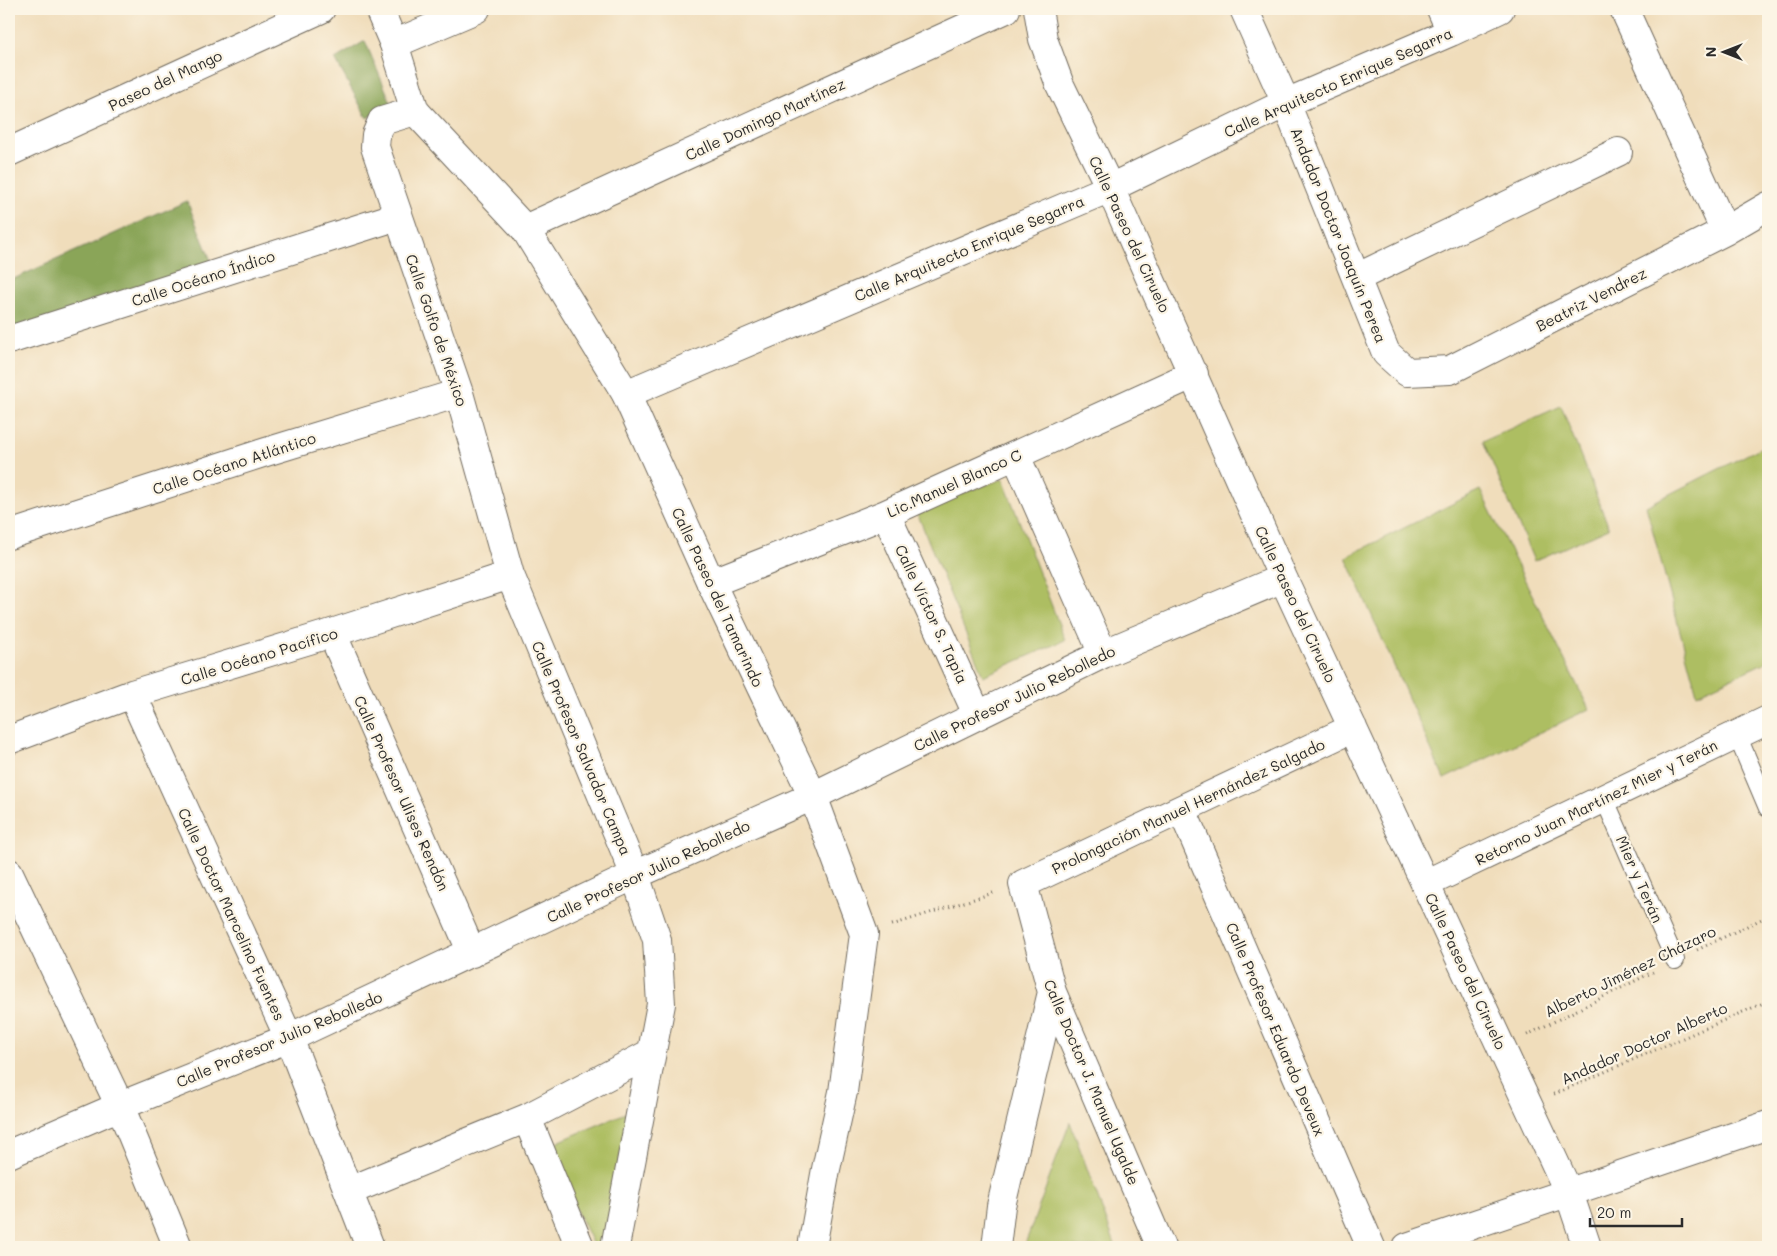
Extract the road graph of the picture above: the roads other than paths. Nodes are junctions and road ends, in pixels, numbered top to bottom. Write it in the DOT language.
graph roads {
  1 [pos="321,9"];
  2 [pos="379,9"];
  3 [pos="476,9"];
  4 [pos="1006,9"];
  5 [pos="1038,9"];
  6 [pos="1244,9"];
  7 [pos="1500,9"];
  8 [pos="1624,9"];
  9 [pos="1446,21"];
  10 [pos="394,44"];
  11 [pos="1286,102"];
  12 [pos="415,111"];
  13 [pos="9,152"];
  14 [pos="1618,152"];
  15 [pos="1110,188"];
  16 [pos="1768,206"];
  17 [pos="398,216"];
  18 [pos="525,229"];
  19 [pos="1725,231"];
  20 [pos="1356,278"];
  21 [pos="9,340"];
  22 [pos="1407,372"];
  23 [pos="1194,374"];
  24 [pos="459,393"];
  25 [pos="626,394"];
  26 [pos="1016,456"];
  27 [pos="886,514"];
  28 [pos="9,535"];
  29 [pos="510,575"];
  30 [pos="1283,578"];
  31 [pos="711,583"];
  32 [pos="332,634"];
  33 [pos="1102,654"];
  34 [pos="132,694"];
  35 [pos="977,714"];
  36 [pos="1768,720"];
  37 [pos="1354,728"];
  38 [pos="1737,734"];
  39 [pos="9,740"];
  40 [pos="813,796"];
  41 [pos="1604,798"];
  42 [pos="1768,808"];
  43 [pos="1182,810"];
  44 [pos="9,873"];
  45 [pos="635,875"];
  46 [pos="1023,884"];
  47 [pos="1425,884"];
  48 [pos="472,953"];
  49 [pos="1675,960"];
  50 [pos="1052,992"];
  51 [pos="289,1038"];
  52 [pos="650,1053"];
  53 [pos="120,1106"];
  54 [pos="527,1118"];
  55 [pos="1768,1125"];
  56 [pos="9,1154"];
  57 [pos="349,1192"];
  58 [pos="1569,1193"];
  59 [pos="178,1247"];
  60 [pos="370,1247"];
  61 [pos="580,1247"];
  62 [pos="615,1247"];
  63 [pos="812,1247"];
  64 [pos="996,1247"];
  65 [pos="1161,1247"];
  66 [pos="1371,1247"];
  67 [pos="1407,1247"];
  68 [pos="1587,1247"];
  1 -- 13 [label="street, Paseo del Mango"];
  2 -- 10 [label="street, Calle Paseo del Tamarindo"];
  3 -- 10 [label="street"];
  4 -- 18 [label="street, Calle Domingo Martínez"];
  5 -- 15 [label="street, Calle Paseo del Ciruelo"];
  6 -- 11 [label="street, Andador Doctor Joaquín Perea"];
  7 -- 9 [label="street, Calle Arquitecto Enrique Segarra"];
  8 -- 19 [label="street"];
  9 -- 11 [label="street, Calle Arquitecto Enrique Segarra"];
  10 -- 12 [label="street, Calle Paseo del Tamarindo"];
  11 -- 15 [label="street, Calle Arquitecto Enrique Segarra"];
  11 -- 20 [label="street, Andador Doctor Joaquín Perea"];
  12 -- 17 [label="street, Calle Golfo de México"];
  12 -- 18 [label="street, Calle Paseo del Tamarindo"];
  14 -- 20 [label="street"];
  15 -- 23 [label="street, Calle Paseo del Ciruelo"];
  15 -- 25 [label="street, Calle Arquitecto Enrique Segarra"];
  16 -- 19 [label="street, Beatriz Vendrez"];
  17 -- 21 [label="street, Calle Océano Índico"];
  17 -- 24 [label="street, Calle Golfo de México"];
  18 -- 25 [label="street, Calle Paseo del Tamarindo"];
  19 -- 22 [label="street, Beatriz Vendrez"];
  20 -- 22 [label="street, Andador Doctor Joaquín Perea"];
  23 -- 26 [label="street, Lic.Manuel Blanco C"];
  23 -- 30 [label="street, Calle Paseo del Ciruelo"];
  24 -- 28 [label="street, Calle Océano Atlántico"];
  24 -- 29 [label="street, Calle Golfo de México"];
  25 -- 31 [label="street, Calle Paseo del Tamarindo"];
  26 -- 27 [label="street, Lic.Manuel Blanco C"];
  26 -- 33 [label="street"];
  27 -- 31 [label="street, Lic.Manuel Blanco C"];
  27 -- 35 [label="street, Calle Víctor S. Tapia"];
  29 -- 32 [label="street, Calle Océano Pacífico"];
  29 -- 45 [label="street, Calle Profesor Salvador Campa"];
  30 -- 33 [label="street, Calle Profesor Julio Rebolledo"];
  30 -- 37 [label="street, Calle Paseo del Ciruelo"];
  31 -- 40 [label="street, Calle Paseo del Tamarindo"];
  32 -- 34 [label="street, Calle Océano Pacífico"];
  32 -- 48 [label="street, Calle Profesor Ulises Rendón"];
  33 -- 35 [label="street, Calle Profesor Julio Rebolledo"];
  34 -- 39 [label="street, Calle Océano Pacífico"];
  34 -- 51 [label="street, Calle Doctor Marcelino Fuentes"];
  35 -- 40 [label="street, Calle Profesor Julio Rebolledo"];
  36 -- 38 [label="street, Retorno Juan Martínez Mier y Terán"];
  37 -- 43 [label="street, Prolongación Manuel Hernández Salgado"];
  37 -- 47 [label="street, Calle Paseo del Ciruelo"];
  38 -- 41 [label="street, Retorno Juan Martínez Mier y Terán"];
  38 -- 42 [label="lane"];
  40 -- 45 [label="street, Calle Profesor Julio Rebolledo"];
  40 -- 63 [label="street, Calle Paseo del Tamarindo"];
  41 -- 47 [label="street, Retorno Juan Martínez Mier y Terán"];
  41 -- 49 [label="lane, Mier y Terán"];
  43 -- 46 [label="street, Prolongación Manuel Hernández Salgado"];
  43 -- 66 [label="street, Calle Profesor Eduardo Deveux"];
  44 -- 53 [label="street"];
  45 -- 48 [label="street, Calle Profesor Julio Rebolledo"];
  45 -- 52 [label="street, Calle Profesor Salvador Campa"];
  46 -- 50 [label="street, Calle Doctor J. Manuel Ugalde"];
  47 -- 58 [label="street, Calle Paseo del Ciruelo"];
  48 -- 51 [label="street, Calle Profesor Julio Rebolledo"];
  50 -- 64 [label="street"];
  50 -- 65 [label="street, Calle Doctor J. Manuel Ugalde"];
  51 -- 53 [label="street, Calle Profesor Julio Rebolledo"];
  51 -- 57 [label="street, Calle Doctor Marcelino Fuentes"];
  52 -- 54 [label="street"];
  52 -- 62 [label="street, Calle Profesor Salvador Campa"];
  53 -- 56 [label="street, Calle Profesor Julio Rebolledo"];
  53 -- 59 [label="street"];
  54 -- 57 [label="street"];
  54 -- 61 [label="street"];
  55 -- 58 [label="street"];
  57 -- 60 [label="street, Calle Doctor Marcelino Fuentes"];
  58 -- 67 [label="street"];
  58 -- 68 [label="street, Calle Paseo del Ciruelo"];
}
